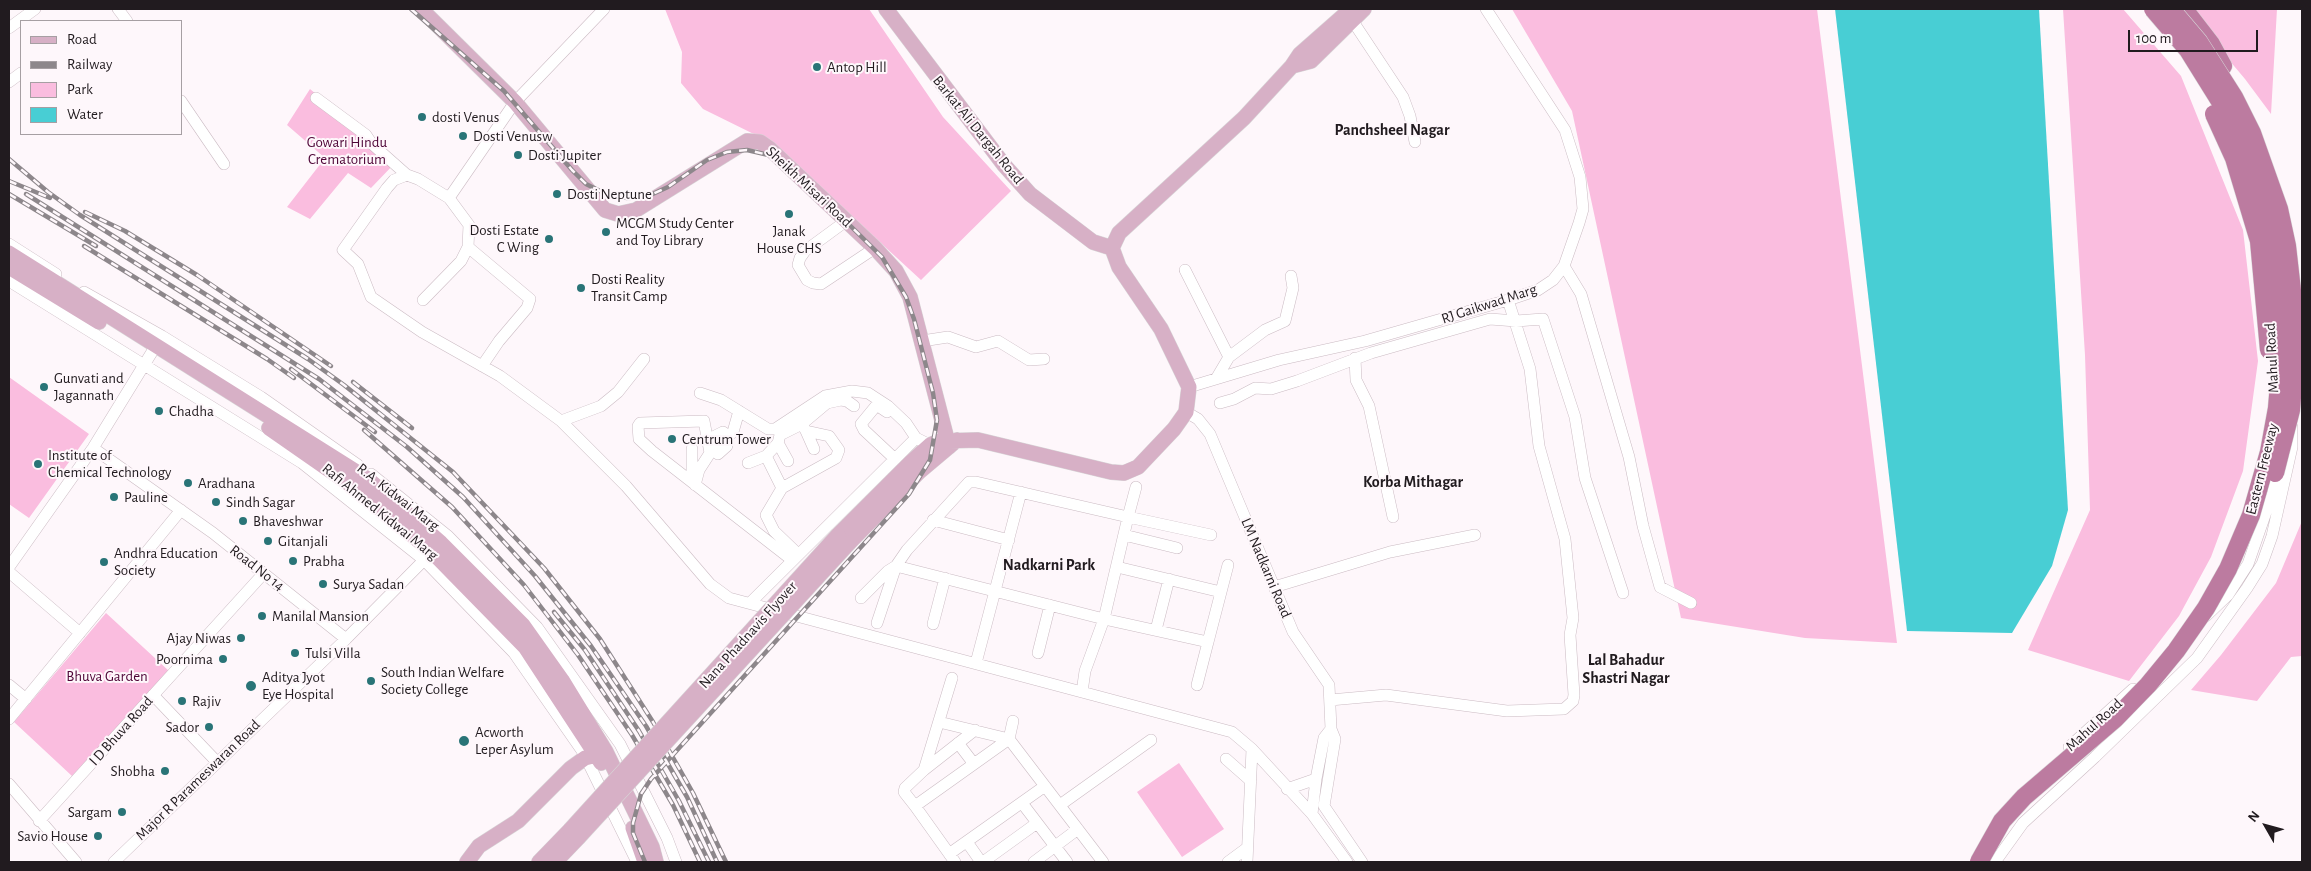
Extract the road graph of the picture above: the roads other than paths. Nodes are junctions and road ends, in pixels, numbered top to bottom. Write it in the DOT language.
graph roads {
  1 [pos="35,9"];
  2 [pos="118,9"];
  3 [pos="420,9"];
  4 [pos="604,9"];
  5 [pos="886,9"];
  6 [pos="1364,9"];
  7 [pos="1486,9"];
  8 [pos="2141,9"];
  9 [pos="2146,9"];
  10 [pos="2153,9"];
  11 [pos="2166,9"];
  12 [pos="2170,9"];
  13 [pos="2184,9"];
  14 [pos="1352,14"];
  15 [pos="23,20"];
  16 [pos="126,20"];
  17 [pos="20,74"];
  18 [pos="9,82"];
  19 [pos="316,98"];
  20 [pos="182,102"];
  21 [pos="515,102"];
  22 [pos="1415,142"];
  23 [pos="224,164"];
  24 [pos="406,176"];
  25 [pos="449,198"];
  26 [pos="846,221"];
  27 [pos="9,244"];
  28 [pos="468,246"];
  29 [pos="875,248"];
  30 [pos="1112,248"];
  31 [pos="9,253"];
  32 [pos="1564,266"];
  33 [pos="9,267"];
  34 [pos="1186,270"];
  35 [pos="1292,276"];
  36 [pos="9,281"];
  37 [pos="423,300"];
  38 [pos="1508,300"];
  39 [pos="1516,321"];
  40 [pos="922,341"];
  41 [pos="154,351"];
  42 [pos="1229,357"];
  43 [pos="1355,358"];
  44 [pos="644,359"];
  45 [pos="1044,359"];
  46 [pos="482,366"];
  47 [pos="1216,379"];
  48 [pos="1189,387"];
  49 [pos="2285,388"];
  50 [pos="700,393"];
  51 [pos="1220,403"];
  52 [pos="854,406"];
  53 [pos="739,411"];
  54 [pos="1186,412"];
  55 [pos="561,421"];
  56 [pos="804,428"];
  57 [pos="729,434"];
  58 [pos="2302,436"];
  59 [pos="951,442"];
  60 [pos="778,443"];
  61 [pos="924,445"];
  62 [pos="93,448"];
  63 [pos="692,449"];
  64 [pos="814,449"];
  65 [pos="2291,452"];
  66 [pos="766,456"];
  67 [pos="895,459"];
  68 [pos="788,460"];
  69 [pos="748,463"];
  70 [pos="696,485"];
  71 [pos="1136,487"];
  72 [pos="782,488"];
  73 [pos="1021,492"];
  74 [pos="181,510"];
  75 [pos="1128,517"];
  76 [pos="1393,518"];
  77 [pos="933,520"];
  78 [pos="2270,522"];
  79 [pos="1124,535"];
  80 [pos="1212,535"];
  81 [pos="1475,535"];
  82 [pos="1009,540"];
  83 [pos="436,548"];
  84 [pos="1178,548"];
  85 [pos="795,557"];
  86 [pos="1228,565"];
  87 [pos="896,566"];
  88 [pos="9,567"];
  89 [pos="1117,567"];
  90 [pos="9,572"];
  91 [pos="264,573"];
  92 [pos="945,578"];
  93 [pos="1169,579"];
  94 [pos="1274,587"];
  95 [pos="995,591"];
  96 [pos="1221,592"];
  97 [pos="1623,593"];
  98 [pos="862,598"];
  99 [pos="2233,598"];
  100 [pos="750,603"];
  101 [pos="1691,603"];
  102 [pos="1050,605"];
  103 [pos="1104,619"];
  104 [pos="877,623"];
  105 [pos="933,624"];
  106 [pos="1156,630"];
  107 [pos="80,633"];
  108 [pos="346,639"];
  109 [pos="1208,642"];
  110 [pos="1038,652"];
  111 [pos="976,664"];
  112 [pos="952,678"];
  113 [pos="9,685"];
  114 [pos="1197,685"];
  115 [pos="1082,692"];
  116 [pos="153,696"];
  117 [pos="26,699"];
  118 [pos="1330,700"];
  119 [pos="2104,716"];
  120 [pos="9,719"];
  121 [pos="1013,721"];
  122 [pos="939,722"];
  123 [pos="1331,729"];
  124 [pos="974,730"];
  125 [pos="2121,731"];
  126 [pos="1009,739"];
  127 [pos="1151,740"];
  128 [pos="620,744"];
  129 [pos="958,744"];
  130 [pos="1252,749"];
  131 [pos="596,755"];
  132 [pos="1226,760"];
  133 [pos="216,761"];
  134 [pos="974,764"];
  135 [pos="924,770"];
  136 [pos="1316,779"];
  137 [pos="1251,781"];
  138 [pos="9,784"];
  139 [pos="1045,786"];
  140 [pos="1287,789"];
  141 [pos="1022,803"];
  142 [pos="1060,805"];
  143 [pos="915,806"];
  144 [pos="1324,806"];
  145 [pos="1312,814"];
  146 [pos="1996,818"];
  147 [pos="39,821"];
  148 [pos="1037,823"];
  149 [pos="1078,829"];
  150 [pos="2016,833"];
  151 [pos="574,834"];
  152 [pos="966,842"];
  153 [pos="1055,846"];
  154 [pos="1247,848"];
  155 [pos="952,858"];
  156 [pos="1359,858"];
  157 [pos="76,862"];
  158 [pos="114,862"];
  159 [pos="467,862"];
  160 [pos="539,862"];
  161 [pos="555,862"];
  162 [pos="637,862"];
  163 [pos="645,862"];
  164 [pos="656,862"];
  165 [pos="676,862"];
  166 [pos="982,862"];
  167 [pos="1034,862"];
  168 [pos="1067,862"];
  169 [pos="1103,862"];
  170 [pos="1228,862"];
  171 [pos="1247,862"];
  172 [pos="1347,862"];
  173 [pos="1972,862"];
  174 [pos="1979,862"];
  175 [pos="1990,862"];
  176 [pos="1995,862"];
  1 -- 15 [label="street"];
  2 -- 16 [label="street"];
  3 -- 21 [label="main road, Sheikh Misari Road"];
  4 -- 21 [label="street"];
  5 -- 30 [label="main road, Barkat Ali Dargah Road"];
  6 -- 14 [label="main road"];
  7 -- 32 [label="street, RJ Gaikwad Marg"];
  8 -- 49 [label="highway, bridge"];
  9 -- 78 [label="street, Mahul Road"];
  10 -- 49 [label="highway, Eastern Freeway, bridge"];
  11 -- 65 [label="street, Mahul Road"];
  12 -- 49 [label="highway, Eastern Freeway, bridge"];
  13 -- 49 [label="highway, bridge"];
  14 -- 22 [label="street"];
  14 -- 30 [label="main road"];
  17 -- 18 [label="street"];
  19 -- 24 [label="street"];
  20 -- 23 [label="street"];
  21 -- 25 [label="street"];
  21 -- 26 [label="main road, Sheikh Misari Road"];
  24 -- 25 [label="street"];
  24 -- 46 [label="street"];
  25 -- 28 [label="street"];
  26 -- 29 [label="main road, Sheikh Misari Road"];
  26 -- 29 [label="street"];
  27 -- 41 [label="street, R.A. Kidwai Marg"];
  28 -- 37 [label="street"];
  28 -- 46 [label="street"];
  29 -- 40 [label="main road, Sheikh Misari Road"];
  30 -- 48 [label="main road"];
  31 -- 41 [label="main road"];
  32 -- 38 [label="street, RJ Gaikwad Marg"];
  32 -- 101 [label="street"];
  33 -- 41 [label="main road"];
  34 -- 42 [label="street"];
  35 -- 42 [label="street"];
  36 -- 41 [label="street, R.A. Kidwai Marg"];
  38 -- 39 [label="street"];
  38 -- 47 [label="street, RJ Gaikwad Marg"];
  39 -- 43 [label="street"];
  39 -- 97 [label="street"];
  39 -- 118 [label="street"];
  40 -- 45 [label="street"];
  40 -- 59 [label="main road, Sheikh Misari Road"];
  41 -- 62 [label="street"];
  41 -- 83 [label="street, R.A. Kidwai Marg"];
  41 -- 83 [label="main road"];
  42 -- 47 [label="street"];
  43 -- 51 [label="street"];
  43 -- 76 [label="street"];
  44 -- 55 [label="street"];
  46 -- 55 [label="street"];
  47 -- 48 [label="street, RJ Gaikwad Marg"];
  48 -- 54 [label="main road"];
  49 -- 174 [label="highway, Eastern Freeway, bridge"];
  49 -- 175 [label="highway, Eastern Freeway, bridge"];
  50 -- 53 [label="street"];
  52 -- 56 [label="street"];
  53 -- 57 [label="street"];
  53 -- 61 [label="street"];
  54 -- 59 [label="main road"];
  54 -- 94 [label="street, LM Nadkarni Road"];
  55 -- 100 [label="street"];
  56 -- 60 [label="street"];
  56 -- 64 [label="street"];
  56 -- 72 [label="street"];
  58 -- 65 [label="street, Mahul Road"];
  59 -- 61 [label="main road"];
  60 -- 66 [label="street"];
  60 -- 68 [label="street"];
  61 -- 67 [label="street"];
  61 -- 67 [label="street"];
  61 -- 151 [label="main road, Nana Phadnavis Flyover, bridge"];
  62 -- 74 [label="street, Road No 14"];
  62 -- 88 [label="street"];
  63 -- 70 [label="street"];
  65 -- 78 [label="street, Mahul Road"];
  66 -- 69 [label="street"];
  66 -- 72 [label="street"];
  67 -- 85 [label="street"];
  70 -- 70 [label="street"];
  70 -- 85 [label="street"];
  71 -- 75 [label="street"];
  72 -- 85 [label="street"];
  73 -- 75 [label="street"];
  73 -- 77 [label="street"];
  73 -- 82 [label="street"];
  74 -- 91 [label="street, Road No 14"];
  74 -- 107 [label="street"];
  75 -- 79 [label="street"];
  75 -- 80 [label="street"];
  77 -- 82 [label="street"];
  77 -- 87 [label="street"];
  78 -- 99 [label="street, Mahul Road"];
  79 -- 84 [label="street"];
  79 -- 89 [label="street"];
  81 -- 94 [label="street"];
  82 -- 95 [label="street"];
  83 -- 108 [label="street, Major R Parameswaran Road"];
  83 -- 128 [label="street, R.A. Kidwai Marg"];
  83 -- 131 [label="street, R.A. Kidwai Marg"];
  83 -- 131 [label="main road"];
  85 -- 100 [label="street"];
  86 -- 96 [label="street"];
  87 -- 92 [label="street"];
  87 -- 98 [label="street"];
  87 -- 104 [label="street"];
  89 -- 93 [label="street"];
  89 -- 103 [label="street"];
  90 -- 107 [label="street"];
  91 -- 108 [label="street, Road No 14"];
  91 -- 116 [label="street, I D Bhuva Road"];
  92 -- 95 [label="street"];
  92 -- 105 [label="street"];
  93 -- 96 [label="street"];
  93 -- 106 [label="street"];
  94 -- 118 [label="street, LM Nadkarni Road"];
  95 -- 102 [label="street"];
  95 -- 111 [label="street"];
  96 -- 109 [label="street"];
  99 -- 119 [label="street, Mahul Road"];
  99 -- 125 [label="street, Mahul Road"];
  100 -- 111 [label="street"];
  102 -- 103 [label="street"];
  102 -- 110 [label="street"];
  103 -- 106 [label="street"];
  103 -- 115 [label="street"];
  106 -- 109 [label="street"];
  107 -- 117 [label="street"];
  108 -- 133 [label="street, Major R Parameswaran Road"];
  109 -- 114 [label="street"];
  111 -- 115 [label="street"];
  112 -- 122 [label="street"];
  113 -- 117 [label="street"];
  115 -- 130 [label="street"];
  116 -- 133 [label="street"];
  116 -- 147 [label="street, I D Bhuva Road"];
  117 -- 120 [label="street"];
  118 -- 123 [label="street, LM Nadkarni Road"];
  119 -- 125 [label="street"];
  119 -- 146 [label="street, Mahul Road"];
  121 -- 126 [label="street"];
  122 -- 124 [label="street"];
  122 -- 135 [label="street"];
  123 -- 136 [label="street, LM Nadkarni Road"];
  123 -- 144 [label="street, LM Nadkarni Road"];
  124 -- 126 [label="street"];
  124 -- 129 [label="street"];
  125 -- 150 [label="street, Mahul Road"];
  126 -- 134 [label="street"];
  126 -- 139 [label="street"];
  127 -- 142 [label="street"];
  128 -- 131 [label="street"];
  128 -- 165 [label="street, R.A. Kidwai Marg"];
  129 -- 134 [label="street"];
  129 -- 135 [label="street"];
  130 -- 137 [label="street"];
  130 -- 140 [label="street"];
  131 -- 159 [label="main road"];
  131 -- 162 [label="street, R.A. Kidwai Marg"];
  131 -- 163 [label="main road"];
  131 -- 164 [label="main road"];
  132 -- 137 [label="street"];
  133 -- 158 [label="street, Major R Parameswaran Road"];
  134 -- 143 [label="street"];
  135 -- 143 [label="street"];
  136 -- 140 [label="street"];
  136 -- 145 [label="street, LM Nadkarni Road"];
  137 -- 154 [label="street"];
  138 -- 147 [label="street"];
  139 -- 141 [label="street"];
  139 -- 142 [label="street"];
  140 -- 145 [label="street"];
  141 -- 148 [label="street"];
  141 -- 152 [label="street"];
  142 -- 149 [label="street"];
  143 -- 155 [label="street"];
  144 -- 145 [label="street"];
  144 -- 156 [label="street"];
  145 -- 172 [label="street"];
  146 -- 150 [label="street"];
  146 -- 173 [label="street, Mahul Road"];
  147 -- 157 [label="street"];
  148 -- 153 [label="street"];
  148 -- 166 [label="street"];
  149 -- 153 [label="street"];
  149 -- 169 [label="street"];
  150 -- 176 [label="street, Mahul Road"];
  151 -- 160 [label="main road"];
  151 -- 161 [label="main road"];
  152 -- 155 [label="street"];
  152 -- 166 [label="street"];
  153 -- 167 [label="street"];
  153 -- 168 [label="street"];
  154 -- 170 [label="street"];
  154 -- 171 [label="street"];
  156 -- 172 [label="street"];
}
